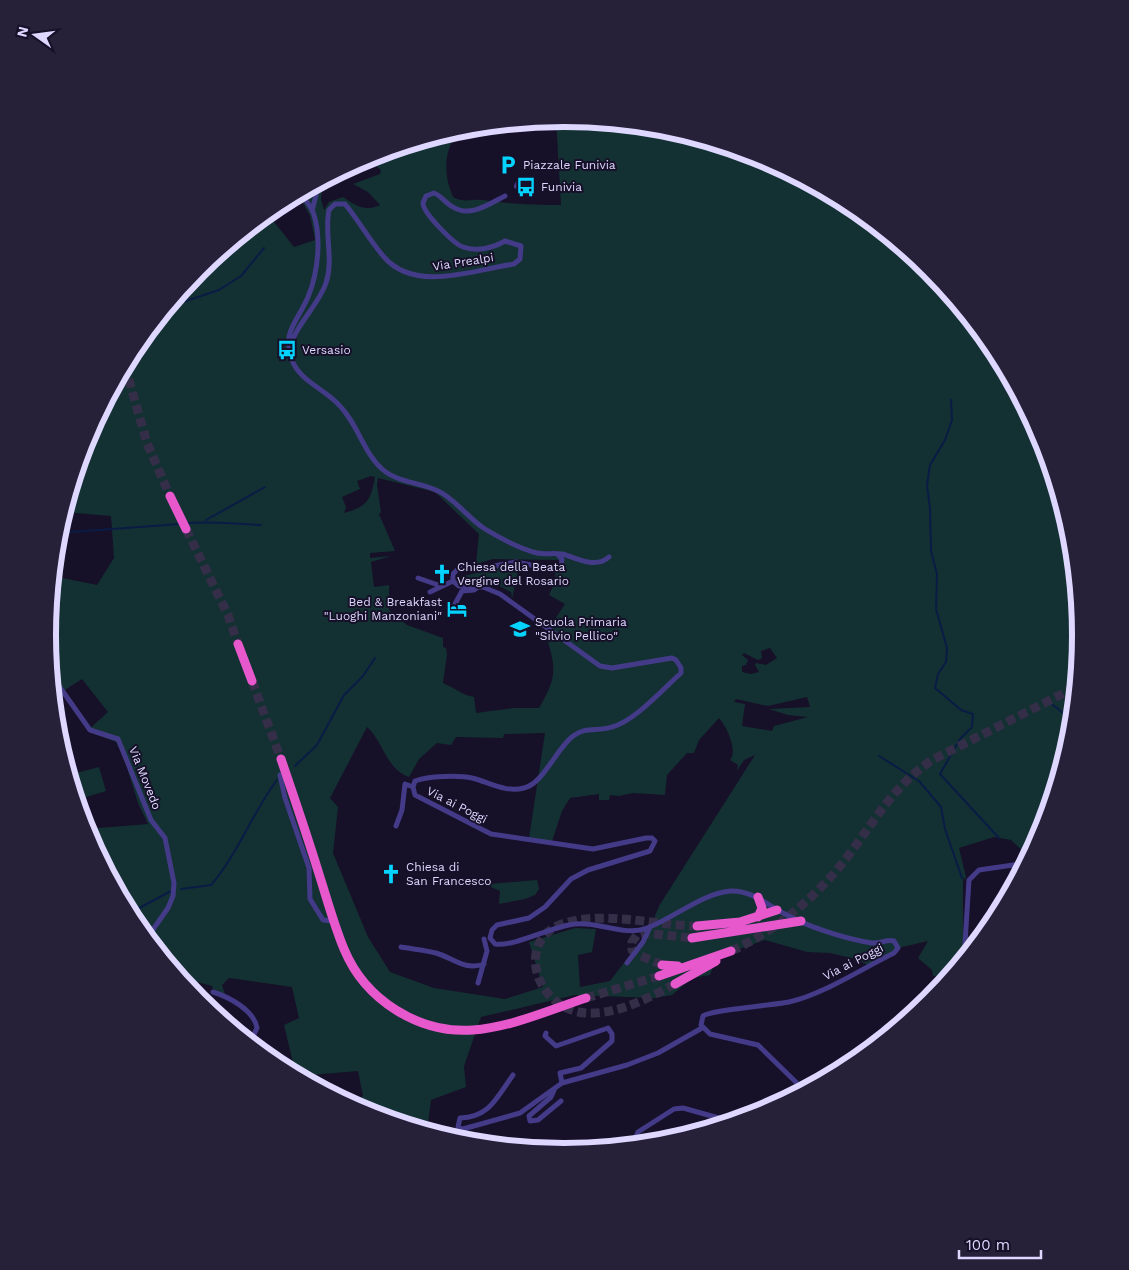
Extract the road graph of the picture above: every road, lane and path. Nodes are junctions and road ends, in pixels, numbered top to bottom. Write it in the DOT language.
graph roads {
  1 [pos="316,192"];
  2 [pos="505,196"];
  3 [pos="304,198"];
  4 [pos="312,211"];
  5 [pos="290,347"];
  6 [pos="170,496"];
  7 [pos="186,528"];
  8 [pos="558,555"];
  9 [pos="608,557"];
  10 [pos="418,578"];
  11 [pos="453,581"];
  12 [pos="441,586"];
  13 [pos="479,586"];
  14 [pos="430,592"];
  15 [pos="455,604"];
  16 [pos="238,644"];
  17 [pos="252,682"];
  18 [pos="59,686"];
  19 [pos="281,759"];
  20 [pos="280,775"];
  21 [pos="412,787"];
  22 [pos="396,826"];
  23 [pos="1018,864"];
  24 [pos="1014,865"];
  25 [pos="1017,866"];
  26 [pos="758,897"];
  27 [pos="777,910"];
  28 [pos="758,918"];
  29 [pos="335,921"];
  30 [pos="801,921"];
  31 [pos="696,926"];
  32 [pos="650,927"];
  33 [pos="754,927"];
  34 [pos="152,931"];
  35 [pos="692,938"];
  36 [pos="492,940"];
  37 [pos="401,947"];
  38 [pos="965,948"];
  39 [pos="708,960"];
  40 [pos="626,963"];
  41 [pos="484,964"];
  42 [pos="662,965"];
  43 [pos="659,976"];
  44 [pos="478,983"];
  45 [pos="675,984"];
  46 [pos="213,992"];
  47 [pos="586,998"];
  48 [pos="702,1028"];
  49 [pos="546,1032"];
  50 [pos="253,1036"];
  51 [pos="512,1075"];
  52 [pos="562,1083"];
  53 [pos="799,1085"];
  54 [pos="555,1088"];
  55 [pos="561,1102"];
  56 [pos="720,1118"];
  57 [pos="635,1138"];
  1 -- 4 [label="street"];
  2 -- 5 [label="street, Via Prealpi"];
  3 -- 4 [label="street"];
  4 -- 5 [label="street"];
  5 -- 8 [label="street"];
  6 -- 7 [label="highway"];
  8 -- 9 [label="street"];
  8 -- 11 [label="street"];
  10 -- 12 [label="street"];
  11 -- 12 [label="street"];
  11 -- 13 [label="street, Via ai Poggi"];
  12 -- 14 [label="street"];
  13 -- 15 [label="street"];
  13 -- 21 [label="street, Via ai Poggi"];
  16 -- 17 [label="highway"];
  18 -- 34 [label="street, Via Movedo"];
  19 -- 29 [label="highway"];
  20 -- 29 [label="street"];
  21 -- 22 [label="street"];
  21 -- 36 [label="street, Via ai Poggi"];
  23 -- 24 [label="street"];
  24 -- 25 [label="street"];
  24 -- 38 [label="street"];
  26 -- 27 [label="street, Via ai Poggi"];
  26 -- 28 [label="highway"];
  26 -- 32 [label="street, Via ai Poggi"];
  27 -- 28 [label="highway"];
  27 -- 30 [label="street, Via ai Poggi"];
  27 -- 33 [label="highway"];
  28 -- 31 [label="highway"];
  29 -- 47 [label="highway"];
  30 -- 33 [label="highway"];
  30 -- 48 [label="street, Via ai Poggi"];
  32 -- 36 [label="street, Via ai Poggi"];
  32 -- 40 [label="street"];
  33 -- 35 [label="highway"];
  36 -- 41 [label="street"];
  37 -- 41 [label="street"];
  39 -- 42 [label="highway"];
  39 -- 43 [label="highway"];
  39 -- 45 [label="highway"];
  41 -- 44 [label="street"];
  46 -- 50 [label="street"];
  48 -- 52 [label="street"];
  48 -- 53 [label="street"];
  49 -- 52 [label="street"];
  51 -- 54 [label="street"];
  52 -- 54 [label="street"];
  54 -- 55 [label="street"];
  56 -- 57 [label="street"];
}
